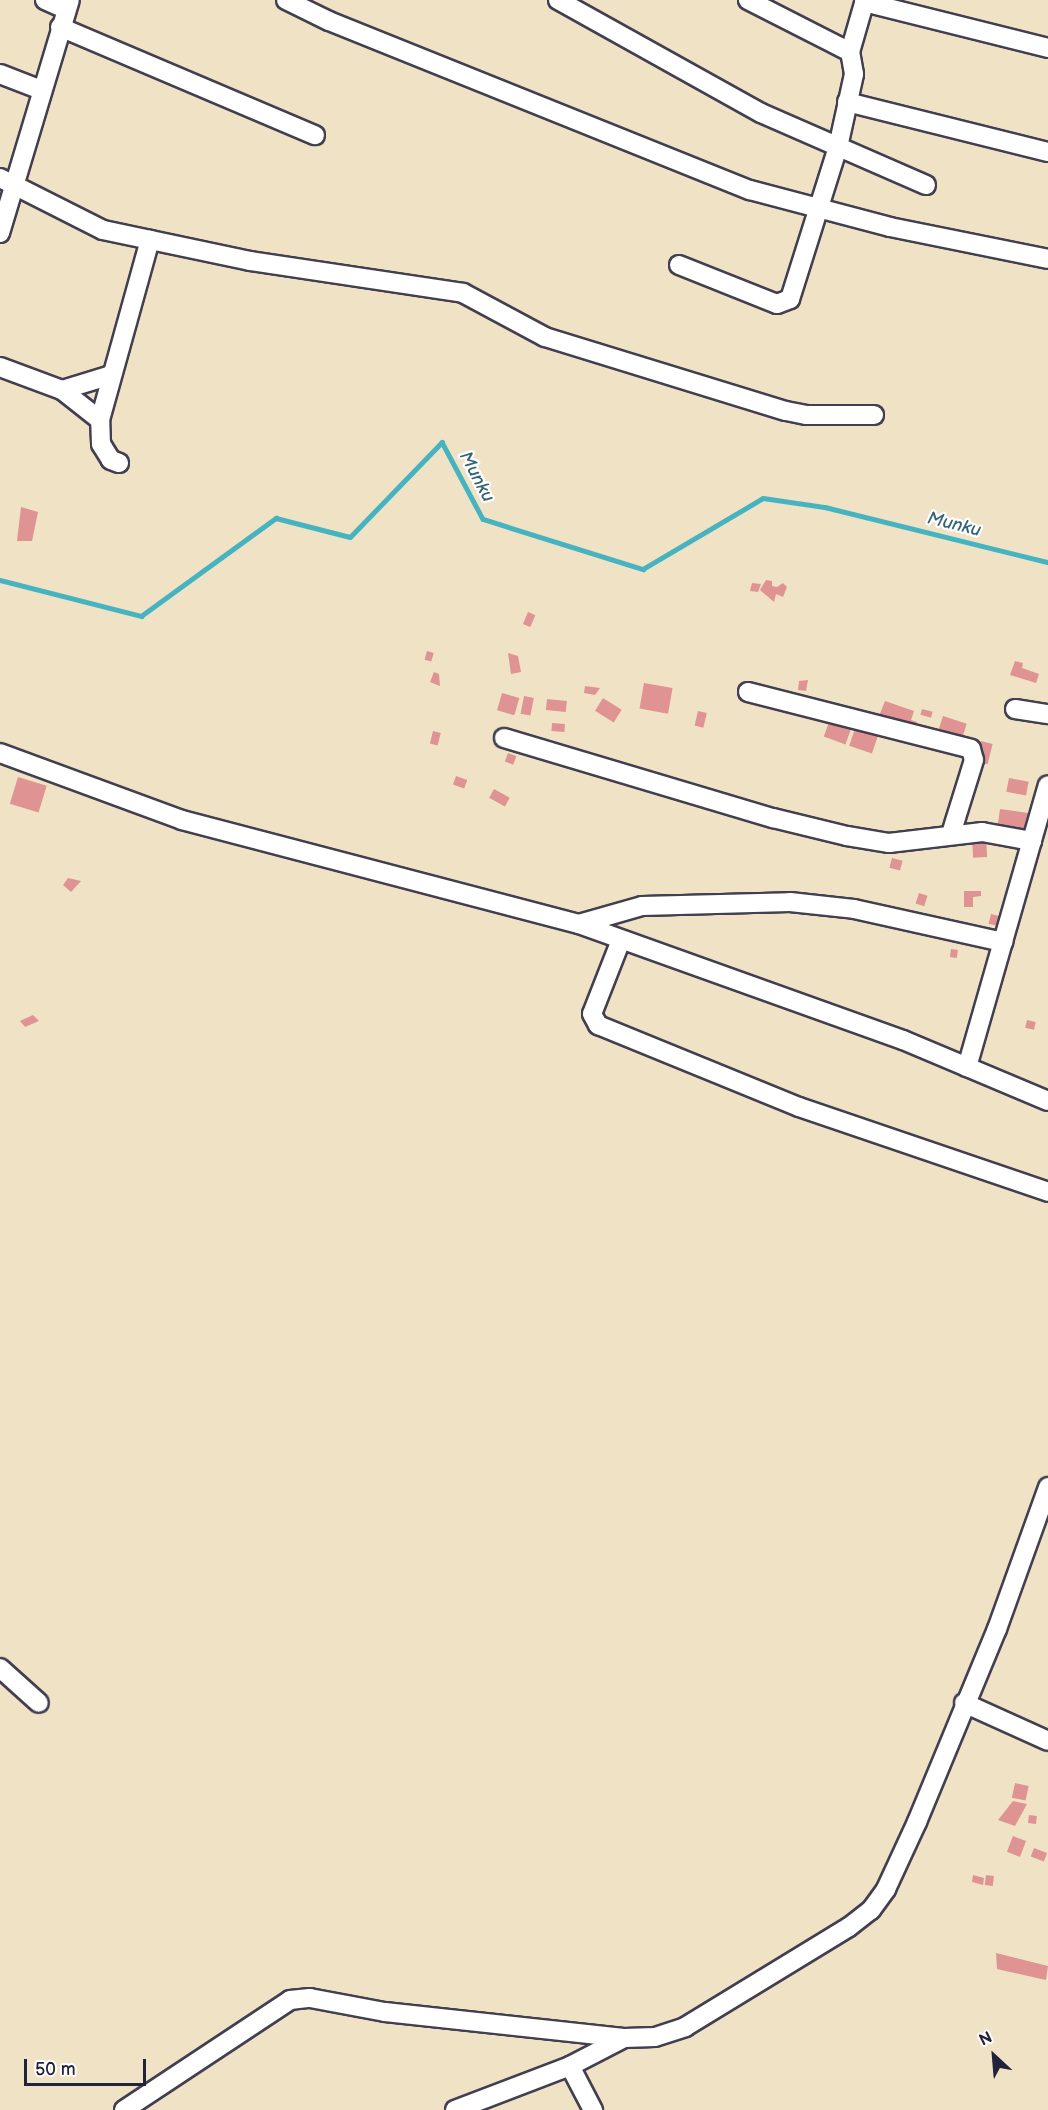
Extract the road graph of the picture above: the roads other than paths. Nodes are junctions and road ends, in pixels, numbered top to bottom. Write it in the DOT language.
graph roads {
  1 [pos="45,0"];
  2 [pos="286,0"];
  3 [pos="558,0"];
  4 [pos="748,0"];
  5 [pos="865,1"];
  6 [pos="65,12"];
  7 [pos="1048,48"];
  8 [pos="850,52"];
  9 [pos="0,74"];
  10 [pos="41,90"];
  11 [pos="847,102"];
  12 [pos="315,135"];
  13 [pos="838,147"];
  14 [pos="1048,153"];
  15 [pos="7,180"];
  16 [pos="926,185"];
  17 [pos="818,208"];
  18 [pos="0,233"];
  19 [pos="150,240"];
  20 [pos="1048,259"];
  21 [pos="679,265"];
  22 [pos="0,367"];
  23 [pos="111,375"];
  24 [pos="62,390"];
  25 [pos="874,414"];
  26 [pos="100,420"];
  27 [pos="119,463"];
  28 [pos="748,692"];
  29 [pos="1016,709"];
  30 [pos="1048,714"];
  31 [pos="504,738"];
  32 [pos="0,753"];
  33 [pos="1048,784"];
  34 [pos="951,834"];
  35 [pos="1032,841"];
  36 [pos="579,924"];
  37 [pos="621,940"];
  38 [pos="1003,942"];
  39 [pos="967,1067"];
  40 [pos="1048,1101"];
  41 [pos="1048,1192"];
  42 [pos="1048,1487"];
  43 [pos="0,1668"];
  44 [pos="39,1703"];
  45 [pos="964,1703"];
  46 [pos="1048,1741"];
  47 [pos="624,2038"];
  48 [pos="570,2066"];
  49 [pos="465,2109"];
  50 [pos="124,2110"];
  51 [pos="593,2110"];
  1 -- 6 [label="street"];
  2 -- 17 [label="street"];
  3 -- 13 [label="street"];
  4 -- 8 [label="street"];
  5 -- 7 [label="street"];
  5 -- 8 [label="street"];
  6 -- 10 [label="street"];
  6 -- 12 [label="street"];
  8 -- 11 [label="street"];
  9 -- 10 [label="street"];
  10 -- 15 [label="street"];
  11 -- 13 [label="street"];
  11 -- 14 [label="street"];
  13 -- 16 [label="street"];
  13 -- 17 [label="street"];
  15 -- 18 [label="street"];
  15 -- 19 [label="street"];
  17 -- 20 [label="street"];
  17 -- 21 [label="street"];
  19 -- 23 [label="street"];
  19 -- 25 [label="street"];
  22 -- 24 [label="street"];
  23 -- 24 [label="street"];
  23 -- 26 [label="street"];
  24 -- 26 [label="street"];
  26 -- 27 [label="street"];
  28 -- 34 [label="street"];
  29 -- 30 [label="street"];
  31 -- 34 [label="street"];
  32 -- 36 [label="street"];
  33 -- 35 [label="street"];
  34 -- 35 [label="street"];
  35 -- 38 [label="street"];
  36 -- 37 [label="street"];
  36 -- 38 [label="street"];
  37 -- 39 [label="street"];
  37 -- 41 [label="street"];
  38 -- 39 [label="street"];
  39 -- 40 [label="street"];
  42 -- 45 [label="street"];
  43 -- 44 [label="street"];
  45 -- 46 [label="street"];
  45 -- 47 [label="street"];
  47 -- 48 [label="street"];
  47 -- 50 [label="street"];
  48 -- 49 [label="street"];
  48 -- 51 [label="street"];
}
